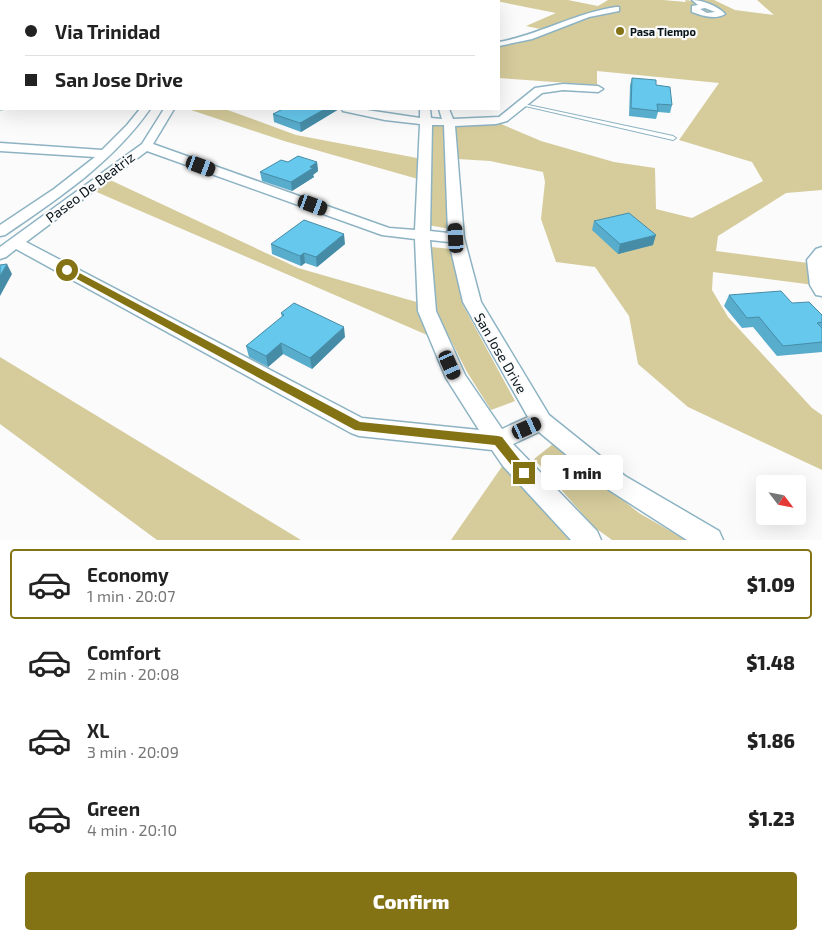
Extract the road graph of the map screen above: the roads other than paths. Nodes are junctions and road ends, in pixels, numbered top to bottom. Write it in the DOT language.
graph roads {
  1 [pos="695,0"];
  2 [pos="702,7"];
  3 [pos="616,9"];
  4 [pos="500,44"];
  5 [pos="598,90"];
  6 [pos="532,95"];
  7 [pos="571,98"];
  8 [pos="521,104"];
  9 [pos="144,110"];
  10 [pos="168,110"];
  11 [pos="351,110"];
  12 [pos="426,116"];
  13 [pos="447,116"];
  14 [pos="672,138"];
  15 [pos="146,146"];
  16 [pos="0,147"];
  17 [pos="104,154"];
  18 [pos="422,235"];
  19 [pos="8,237"];
  20 [pos="456,238"];
  21 [pos="822,252"];
  22 [pos="0,254"];
  23 [pos="822,290"];
  24 [pos="541,422"];
  25 [pos="498,441"];
  26 [pos="588,540"];
  27 [pos="710,540"];
  1 -- 2 [label="street"];
  3 -- 4 [label="street"];
  5 -- 6 [label="street"];
  6 -- 7 [label="street"];
  6 -- 8 [label="street"];
  8 -- 13 [label="street"];
  8 -- 14 [label="lane"];
  9 -- 17 [label="street"];
  10 -- 15 [label="street, Paseo De Beatriz"];
  11 -- 12 [label="street"];
  12 -- 13 [label="street"];
  12 -- 18 [label="street"];
  13 -- 20 [label="street, San Jose Drive"];
  15 -- 18 [label="street"];
  15 -- 19 [label="street, Paseo De Beatriz"];
  16 -- 17 [label="street"];
  17 -- 19 [label="street"];
  18 -- 20 [label="street"];
  18 -- 25 [label="street"];
  19 -- 22 [label="street, Paseo De Beatriz"];
  19 -- 25 [label="street"];
  20 -- 24 [label="street, San Jose Drive"];
  21 -- 23 [label="street"];
  24 -- 25 [label="street"];
  24 -- 27 [label="street, San Jose Drive"];
  25 -- 26 [label="street"];
}
